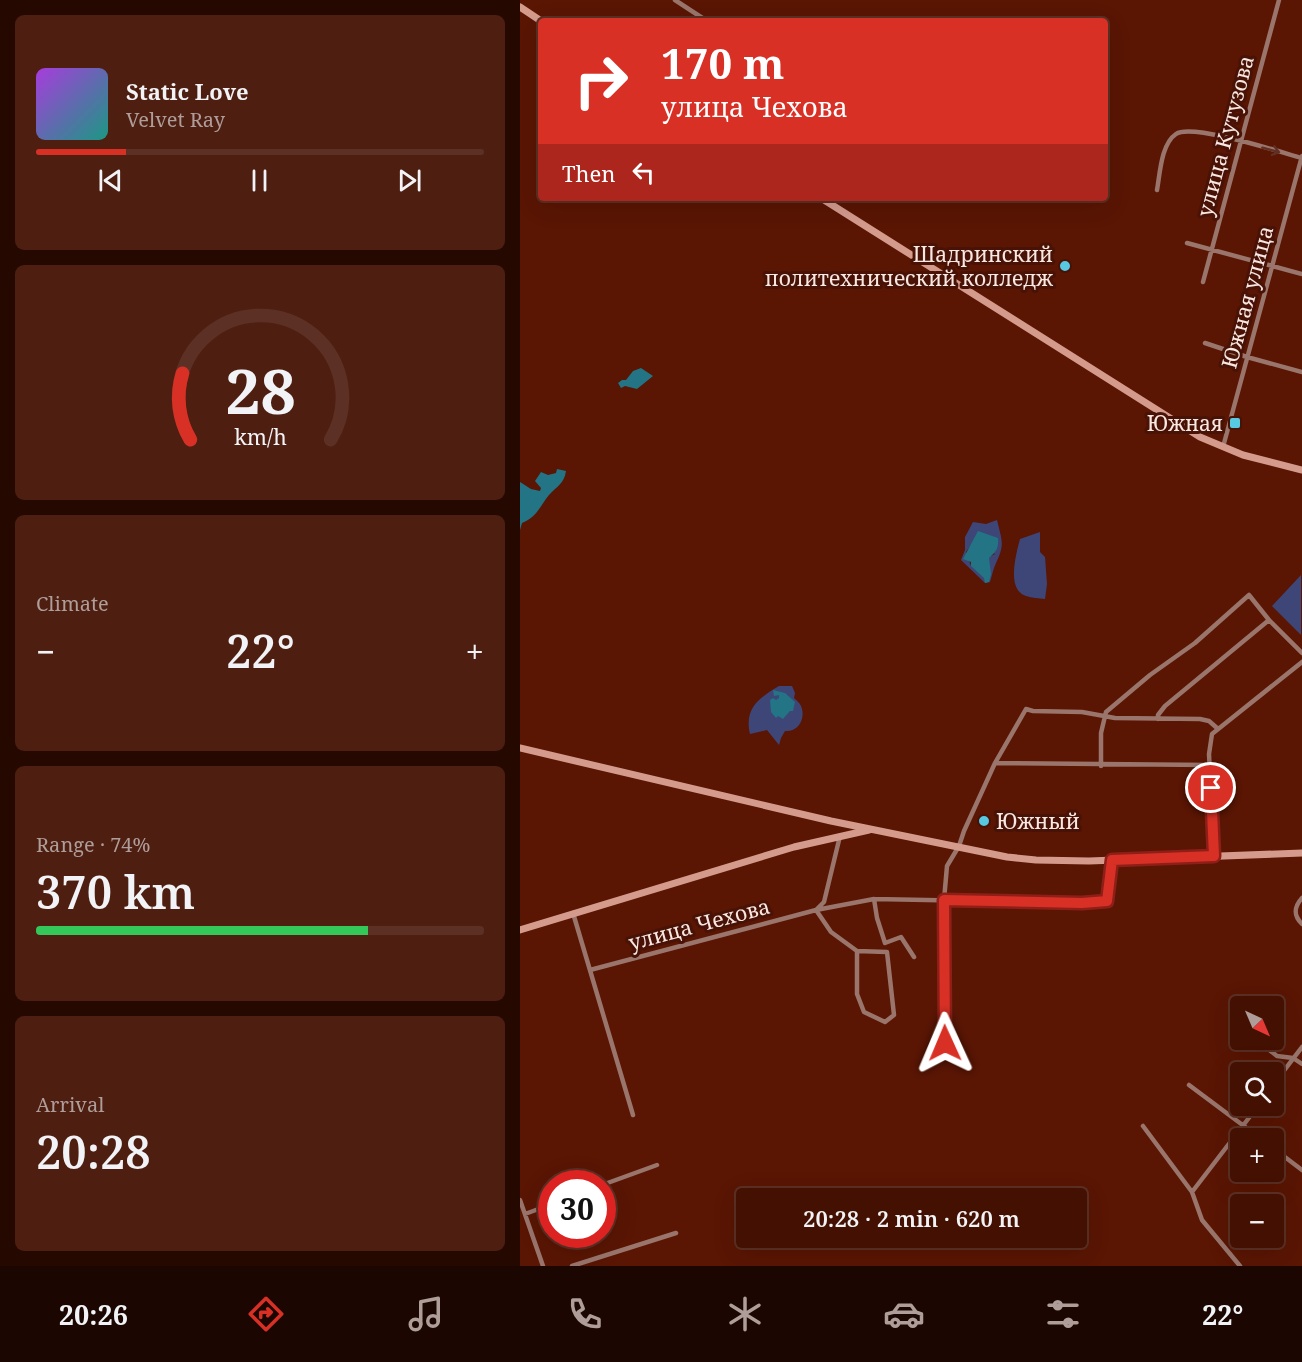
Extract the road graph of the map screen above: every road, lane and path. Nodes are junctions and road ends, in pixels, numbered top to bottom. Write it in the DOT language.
graph roads {
  1 [pos="675,0"];
  2 [pos="1279,0"];
  3 [pos="520,8"];
  4 [pos="702,18"];
  5 [pos="538,19"];
  6 [pos="1240,142"];
  7 [pos="1301,157"];
  8 [pos="1157,190"];
  9 [pos="826,201"];
  10 [pos="1187,243"];
  11 [pos="1212,249"];
  12 [pos="1272,265"];
  13 [pos="1302,274"];
  14 [pos="1203,282"];
  15 [pos="1205,343"];
  16 [pos="1248,357"];
  17 [pos="1302,372"];
  18 [pos="1223,447"];
  19 [pos="1302,471"];
  20 [pos="1269,620"];
  21 [pos="1302,653"];
  22 [pos="1302,662"];
  23 [pos="1105,717"];
  24 [pos="1158,719"];
  25 [pos="1218,728"];
  26 [pos="520,748"];
  27 [pos="995,763"];
  28 [pos="1101,765"];
  29 [pos="1210,765"];
  30 [pos="871,830"];
  31 [pos="840,836"];
  32 [pos="959,846"];
  33 [pos="1302,853"];
  34 [pos="1214,856"];
  35 [pos="1112,860"];
  36 [pos="1302,898"];
  37 [pos="874,899"];
  38 [pos="944,900"];
  39 [pos="816,910"];
  40 [pos="573,913"];
  41 [pos="1302,924"];
  42 [pos="520,930"];
  43 [pos="857,951"];
  44 [pos="914,957"];
  45 [pos="590,970"];
  46 [pos="945,1043"];
  47 [pos="1302,1047"];
  48 [pos="1270,1050"];
  49 [pos="1293,1058"];
  50 [pos="1302,1064"];
  51 [pos="1284,1070"];
  52 [pos="1189,1085"];
  53 [pos="632,1115"];
  54 [pos="1250,1116"];
  55 [pos="1143,1126"];
  56 [pos="1243,1126"];
  57 [pos="1246,1128"];
  58 [pos="1284,1156"];
  59 [pos="657,1165"];
  60 [pos="1302,1170"];
  61 [pos="616,1180"];
  62 [pos="1192,1192"];
  63 [pos="520,1200"];
  64 [pos="538,1209"];
  65 [pos="525,1214"];
  66 [pos="676,1233"];
  67 [pos="543,1266"];
  68 [pos="572,1266"];
  69 [pos="1240,1266"];
  1 -- 4 [label="street"];
  2 -- 6 [label="street, улица Кутузова"];
  3 -- 5 [label="street"];
  6 -- 7 [label="street, one-way"];
  6 -- 8 [label="street"];
  6 -- 11 [label="street, улица Кутузова"];
  7 -- 12 [label="street, Южная улица"];
  9 -- 18 [label="street"];
  10 -- 11 [label="street"];
  11 -- 12 [label="street"];
  11 -- 14 [label="street, улица Кутузова"];
  12 -- 13 [label="street"];
  12 -- 16 [label="street, Южная улица"];
  15 -- 16 [label="street"];
  16 -- 17 [label="street"];
  16 -- 18 [label="street, Южная улица"];
  18 -- 19 [label="street"];
  20 -- 21 [label="street"];
  20 -- 23 [label="street"];
  20 -- 24 [label="street"];
  22 -- 25 [label="street"];
  23 -- 24 [label="street"];
  23 -- 27 [label="street"];
  23 -- 28 [label="street"];
  24 -- 25 [label="street"];
  25 -- 29 [label="street"];
  26 -- 30 [label="street"];
  27 -- 28 [label="street"];
  27 -- 32 [label="street"];
  28 -- 29 [label="street"];
  29 -- 34 [label="street"];
  30 -- 31 [label="street"];
  30 -- 32 [label="street"];
  31 -- 39 [label="street"];
  31 -- 40 [label="street"];
  32 -- 35 [label="street"];
  32 -- 38 [label="street"];
  33 -- 34 [label="street"];
  34 -- 35 [label="street"];
  35 -- 38 [label="street, улица Чехова"];
  36 -- 41 [label="street"];
  37 -- 38 [label="street, улица Чехова"];
  37 -- 39 [label="street, улица Чехова"];
  37 -- 44 [label="street"];
  38 -- 46 [label="street"];
  39 -- 43 [label="street"];
  39 -- 45 [label="street, улица Чехова"];
  40 -- 42 [label="street"];
  40 -- 45 [label="street"];
  43 -- 43 [label="street"];
  45 -- 53 [label="street"];
  47 -- 49 [label="street"];
  48 -- 49 [label="street"];
  49 -- 50 [label="street"];
  49 -- 51 [label="street"];
  52 -- 56 [label="street"];
  54 -- 56 [label="street"];
  55 -- 62 [label="street"];
  56 -- 57 [label="street"];
  56 -- 62 [label="street"];
  58 -- 60 [label="street"];
  59 -- 61 [label="street"];
  62 -- 69 [label="street"];
  63 -- 65 [label="street"];
  64 -- 65 [label="street"];
  65 -- 67 [label="street"];
  66 -- 68 [label="street"];
}
